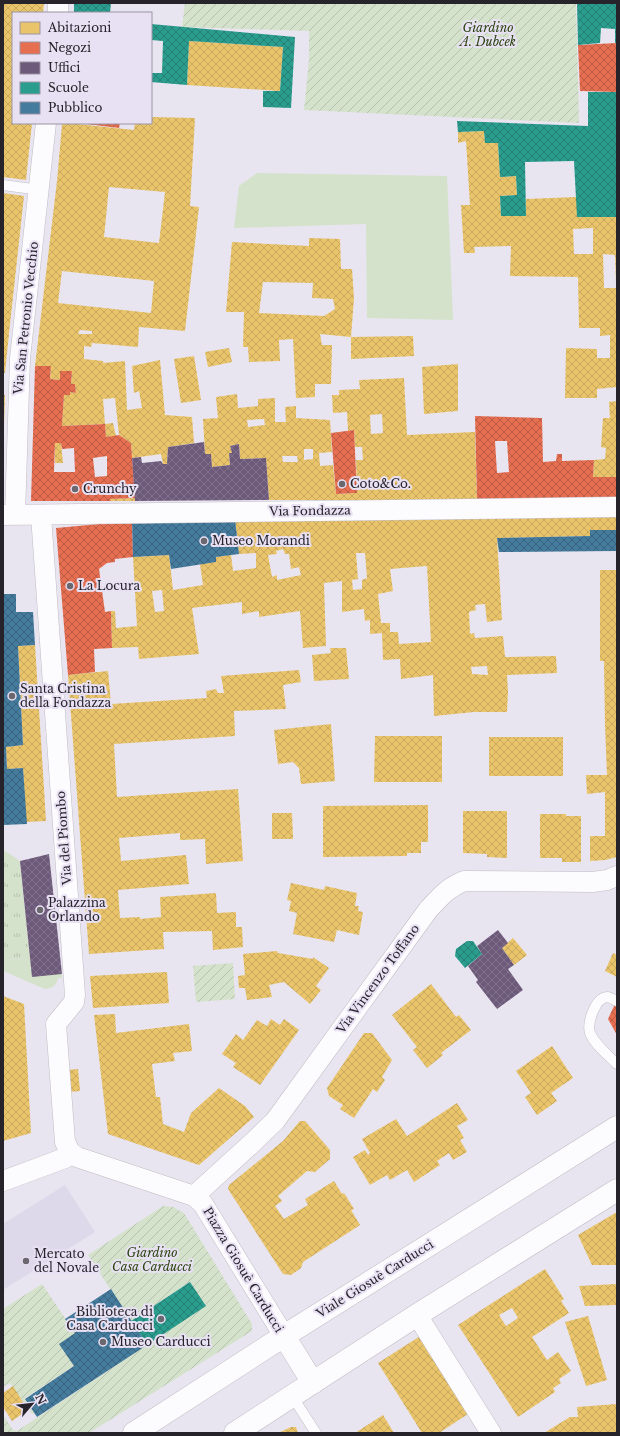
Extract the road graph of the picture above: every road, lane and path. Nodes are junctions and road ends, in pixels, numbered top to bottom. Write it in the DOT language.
graph roads {
  1 [pos="46,124"];
  2 [pos="3,185"];
  3 [pos="40,190"];
  4 [pos="617,507"];
  5 [pos="23,517"];
  6 [pos="617,876"];
  7 [pos="617,1001"];
  8 [pos="617,1064"];
  9 [pos="617,1127"];
  10 [pos="70,1152"];
  11 [pos="3,1180"];
  12 [pos="617,1190"];
  13 [pos="194,1196"];
  14 [pos="417,1315"];
  15 [pos="284,1336"];
  16 [pos="313,1383"];
  17 [pos="292,1396"];
  18 [pos="134,1433"];
  19 [pos="235,1433"];
  20 [pos="316,1433"];
  21 [pos="491,1433"];
  1 -- 3 [label="street, Via San Petronio Vecchio"];
  2 -- 3 [label="lane"];
  3 -- 5 [label="street, Via San Petronio Vecchio"];
  4 -- 5 [label="street, Via Fondazza"];
  5 -- 10 [label="street, Via del Piombo"];
  6 -- 13 [label="street, Via Vincenzo Toffano"];
  7 -- 8 [label="lane"];
  9 -- 15 [label="main road, Viale Giosuè Carducci"];
  10 -- 11 [label="street"];
  10 -- 13 [label="street, Piazza Giosuè Carducci"];
  12 -- 14 [label="main road"];
  13 -- 15 [label="street, Piazza Giosuè Carducci"];
  14 -- 16 [label="main road"];
  14 -- 21 [label="street"];
  15 -- 16 [label="main road"];
  15 -- 18 [label="main road, Viale Giosuè Carducci"];
  16 -- 17 [label="main road"];
  17 -- 19 [label="main road"];
  17 -- 20 [label="lane"];
}
